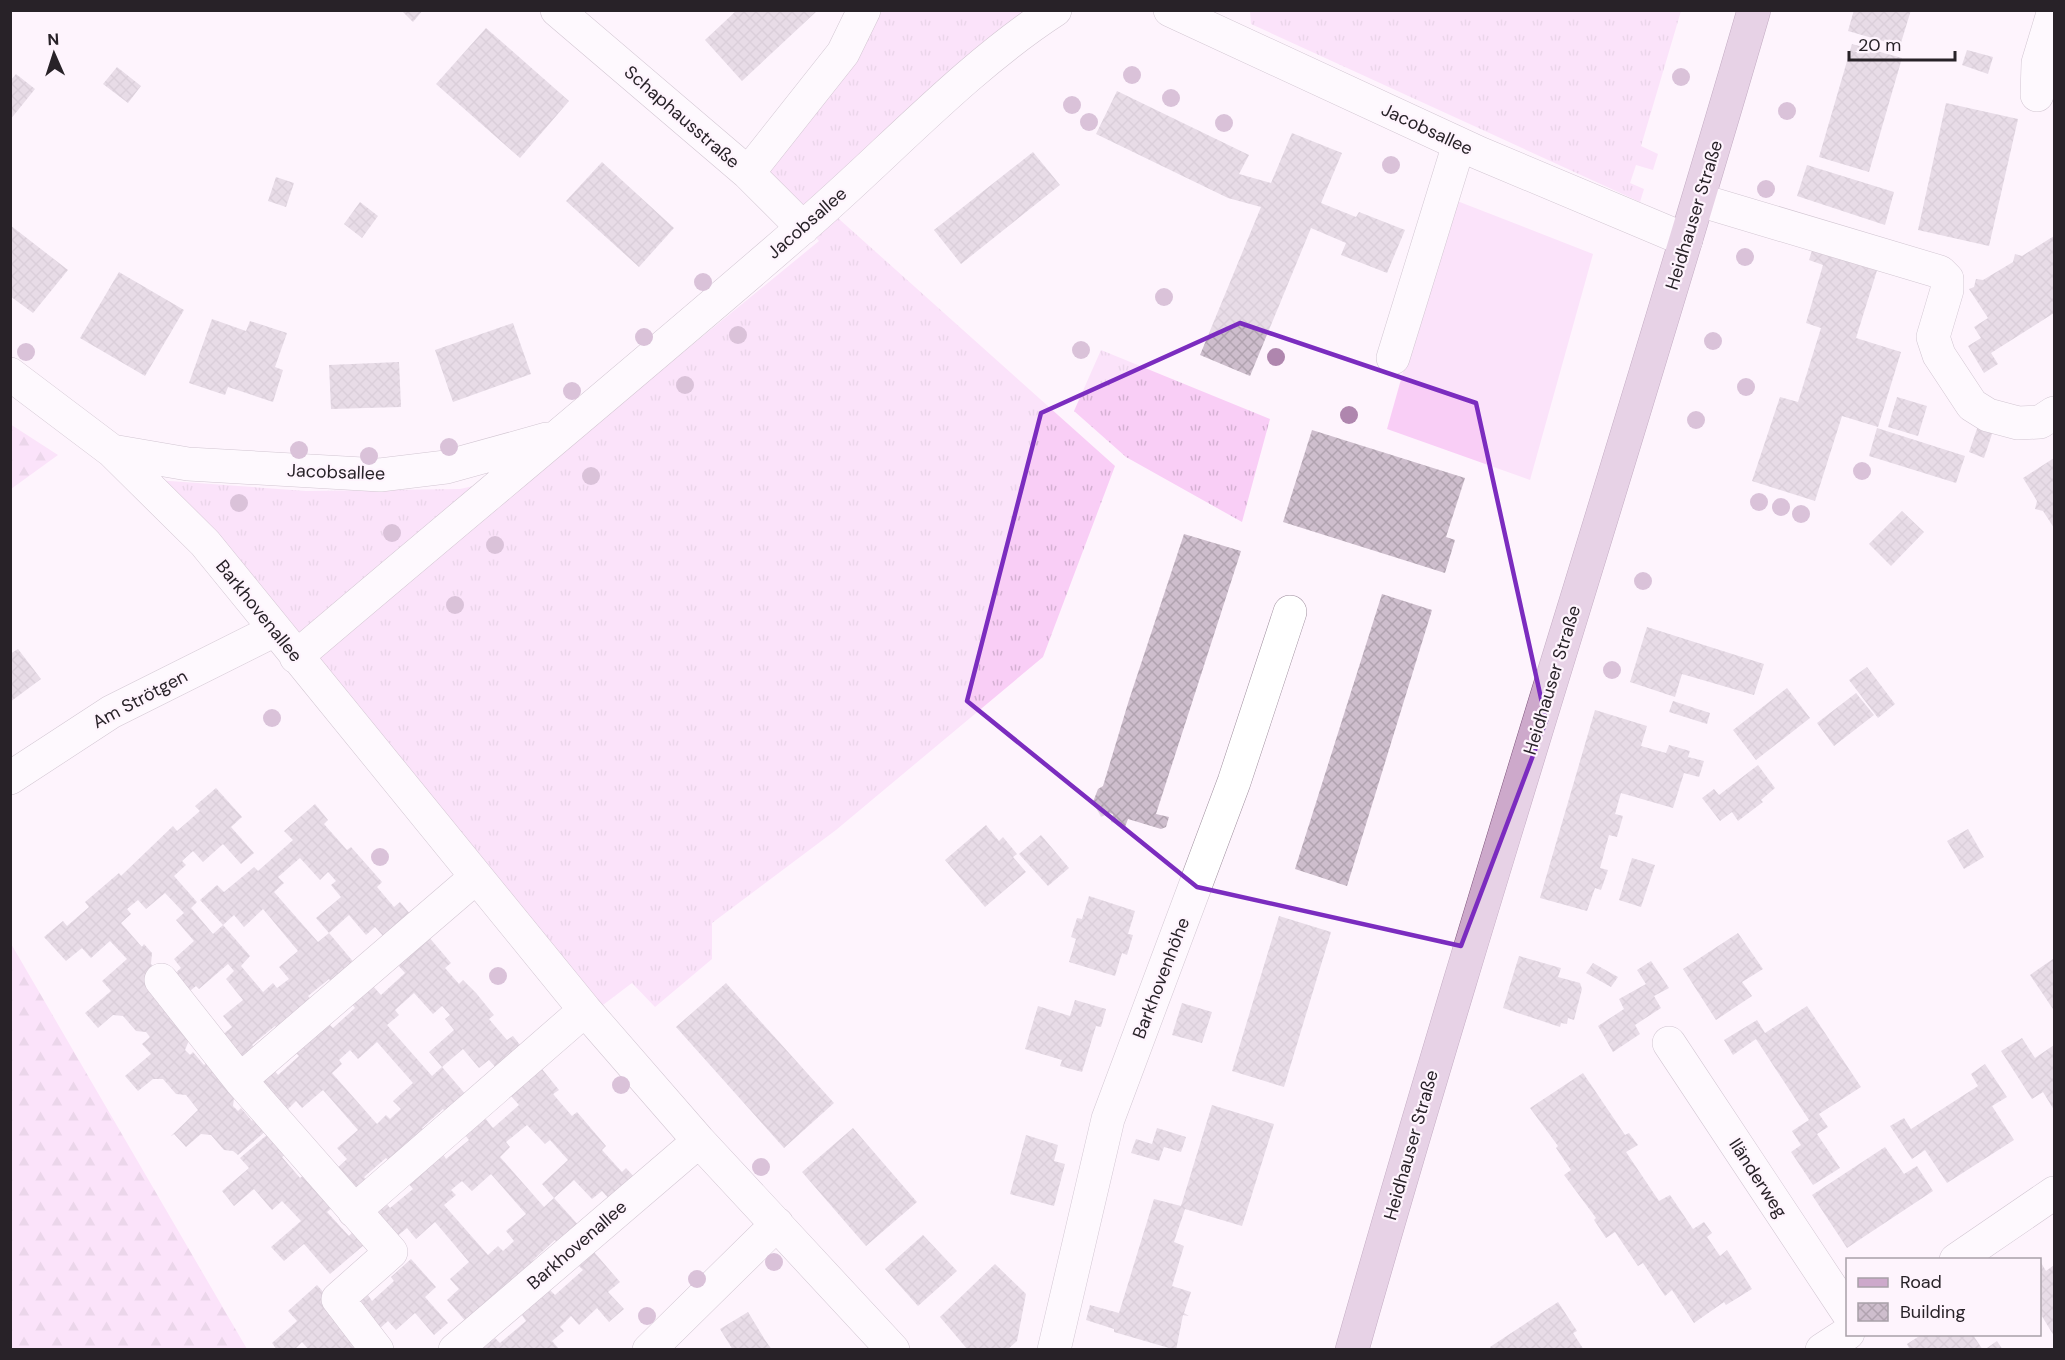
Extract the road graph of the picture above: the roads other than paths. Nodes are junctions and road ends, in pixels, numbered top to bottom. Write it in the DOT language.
graph roads {
  1 [pos="557,10"];
  2 [pos="864,10"];
  3 [pos="1055,10"];
  4 [pos="1170,10"];
  5 [pos="1754,10"];
  6 [pos="2054,10"];
  7 [pos="2037,95"];
  8 [pos="1469,148"];
  9 [pos="748,173"];
  10 [pos="1699,200"];
  11 [pos="1457,218"];
  12 [pos="803,228"];
  13 [pos="1686,240"];
  14 [pos="1393,358"];
  15 [pos="10,374"];
  16 [pos="2055,413"];
  17 [pos="557,436"];
  18 [pos="111,451"];
  19 [pos="1290,612"];
  20 [pos="275,630"];
  21 [pos="296,657"];
  22 [pos="10,777"];
  23 [pos="475,878"];
  24 [pos="161,980"];
  25 [pos="585,1010"];
  26 [pos="1669,1043"];
  27 [pos="240,1080"];
  28 [pos="699,1141"];
  29 [pos="2055,1193"];
  30 [pos="354,1211"];
  31 [pos="777,1224"];
  32 [pos="1959,1258"];
  33 [pos="1846,1310"];
  34 [pos="1846,1334"];
  35 [pos="377,1350"];
  36 [pos="455,1350"];
  37 [pos="650,1350"];
  38 [pos="893,1350"];
  39 [pos="1054,1350"];
  40 [pos="1352,1350"];
  41 [pos="1822,1350"];
  1 -- 9 [label="street, Schaphausstraße"];
  2 -- 9 [label="street"];
  3 -- 12 [label="street, Jacobsallee"];
  4 -- 8 [label="street, Jacobsallee"];
  5 -- 10 [label="main road, Heidhauser Straße"];
  6 -- 7 [label="street"];
  8 -- 11 [label="street"];
  8 -- 13 [label="street, Jacobsallee"];
  8 -- 14 [label="street"];
  9 -- 12 [label="street, Schaphausstraße"];
  10 -- 13 [label="main road, Heidhauser Straße"];
  10 -- 16 [label="street"];
  12 -- 17 [label="street, Jacobsallee"];
  13 -- 40 [label="main road, Heidhauser Straße"];
  15 -- 18 [label="street, Barkhovenallee"];
  17 -- 18 [label="street, Jacobsallee"];
  17 -- 21 [label="street, Jacobsallee"];
  18 -- 20 [label="street, Barkhovenallee"];
  19 -- 39 [label="street, Barkhovenhöhe"];
  20 -- 21 [label="street, Barkhovenallee"];
  20 -- 22 [label="street, Am Strötgen"];
  21 -- 23 [label="street, Barkhovenallee"];
  23 -- 25 [label="street, Barkhovenallee"];
  23 -- 27 [label="street"];
  24 -- 27 [label="street"];
  25 -- 28 [label="street, Barkhovenallee"];
  25 -- 30 [label="street"];
  26 -- 33 [label="street, Iländerweg"];
  27 -- 30 [label="street"];
  28 -- 31 [label="street, Barkhovenallee"];
  28 -- 36 [label="street, Barkhovenallee"];
  29 -- 32 [label="street"];
  30 -- 35 [label="street"];
  31 -- 37 [label="street"];
  31 -- 38 [label="street, Barkhovenallee"];
  34 -- 41 [label="street"];
}
